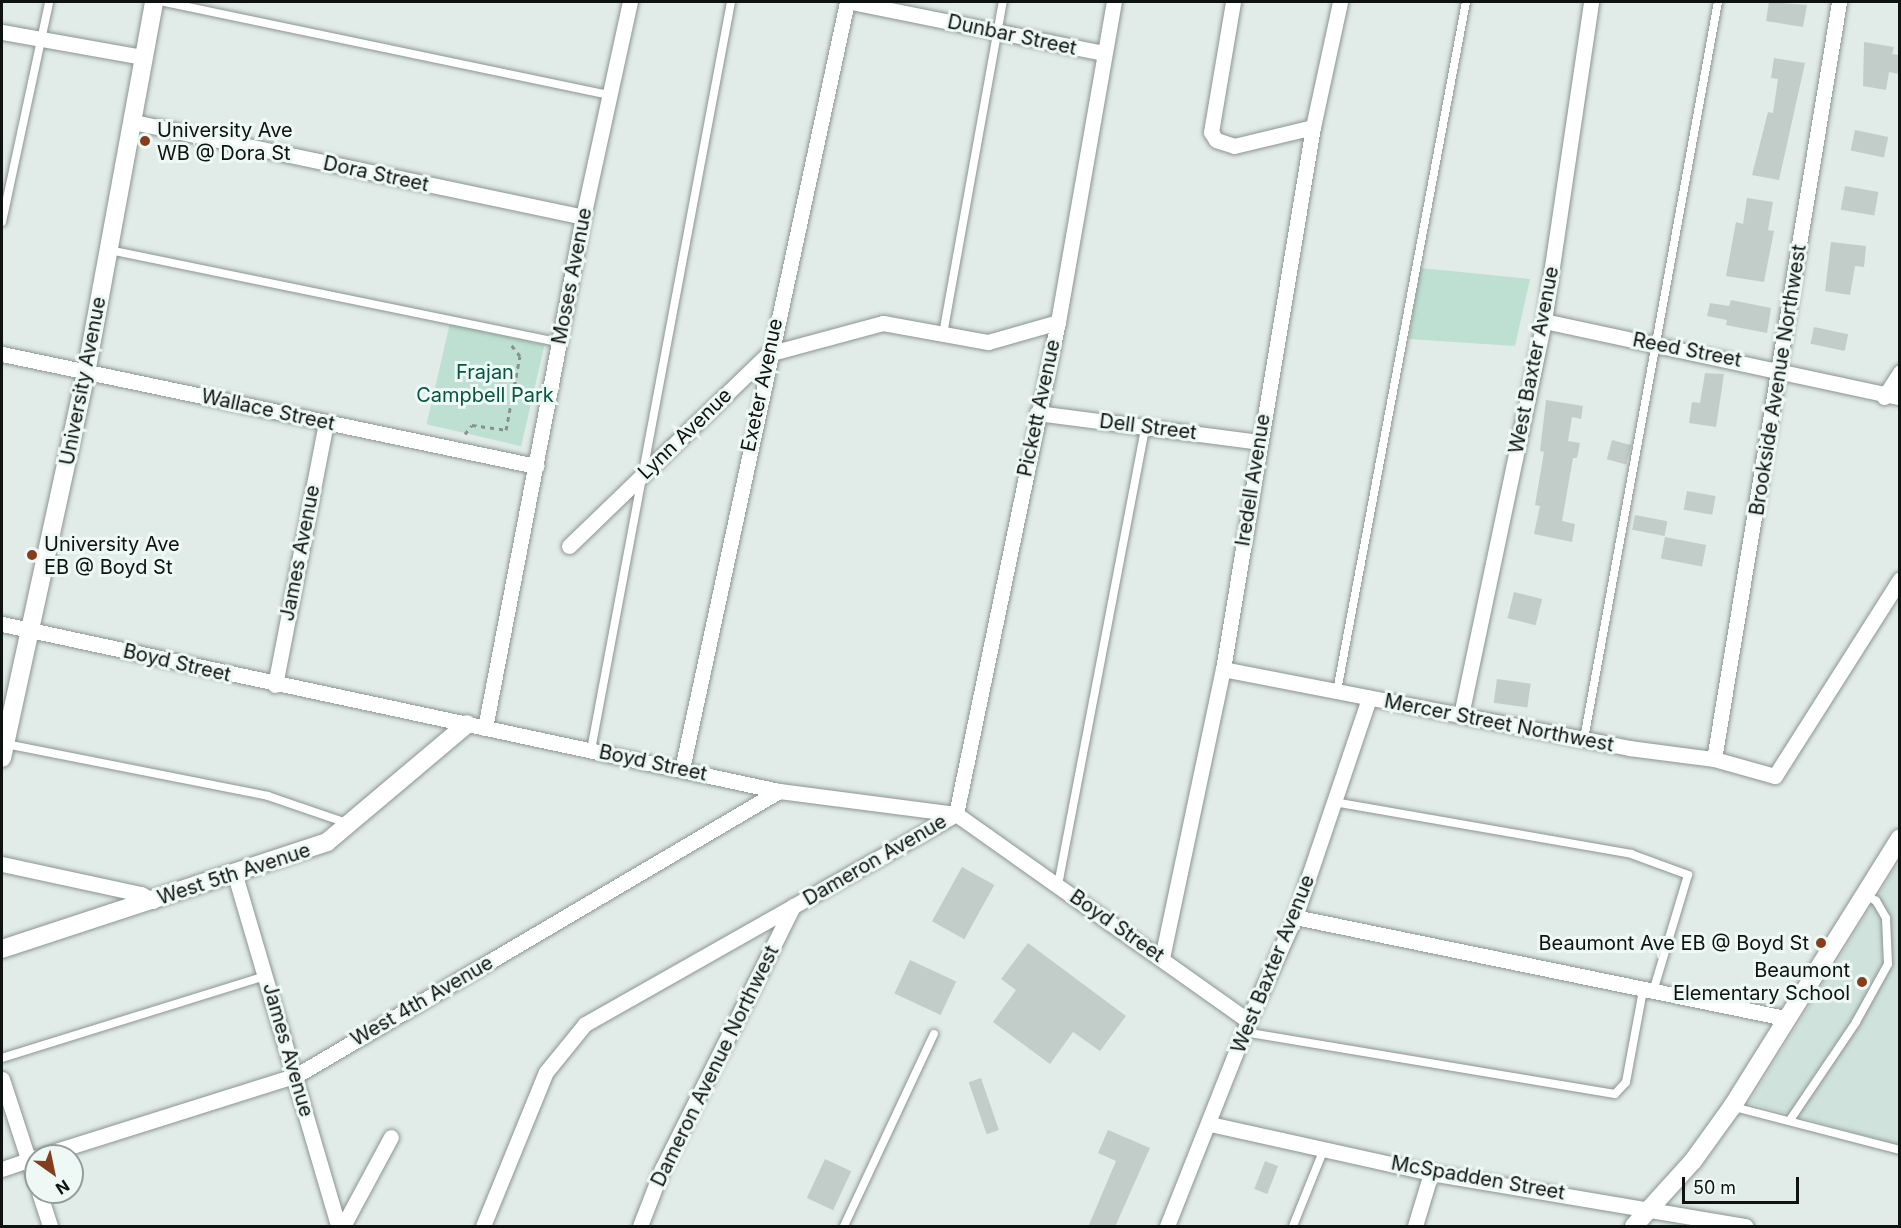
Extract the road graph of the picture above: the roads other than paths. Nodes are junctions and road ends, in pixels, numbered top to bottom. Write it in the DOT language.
graph roads {
  1 [pos="48,2"];
  2 [pos="154,2"];
  3 [pos="164,2"];
  4 [pos="630,2"];
  5 [pos="731,2"];
  6 [pos="847,2"];
  7 [pos="851,2"];
  8 [pos="1003,2"];
  9 [pos="1114,2"];
  10 [pos="1233,2"];
  11 [pos="1340,2"];
  12 [pos="1466,2"];
  13 [pos="1591,2"];
  14 [pos="1718,2"];
  15 [pos="1839,2"];
  16 [pos="2,32"];
  17 [pos="998,32"];
  18 [pos="40,39"];
  19 [pos="1103,53"];
  20 [pos="143,57"];
  21 [pos="610,95"];
  22 [pos="133,122"];
  23 [pos="1313,128"];
  24 [pos="583,217"];
  25 [pos="2,222"];
  26 [pos="109,250"];
  27 [pos="1544,321"];
  28 [pos="1058,322"];
  29 [pos="943,334"];
  30 [pos="559,342"];
  31 [pos="1656,344"];
  32 [pos="2,354"];
  33 [pos="768,354"];
  34 [pos="1781,369"];
  35 [pos="1899,372"];
  36 [pos="86,373"];
  37 [pos="1892,397"];
  38 [pos="1036,413"];
  39 [pos="326,422"];
  40 [pos="1145,426"];
  41 [pos="1259,442"];
  42 [pos="536,466"];
  43 [pos="639,478"];
  44 [pos="569,546"];
  45 [pos="1899,579"];
  46 [pos="2,624"];
  47 [pos="31,630"];
  48 [pos="1223,669"];
  49 [pos="275,685"];
  50 [pos="1337,691"];
  51 [pos="1369,698"];
  52 [pos="1461,715"];
  53 [pos="466,724"];
  54 [pos="485,728"];
  55 [pos="1584,739"];
  56 [pos="3,749"];
  57 [pos="591,750"];
  58 [pos="1714,759"];
  59 [pos="682,769"];
  60 [pos="779,791"];
  61 [pos="1334,802"];
  62 [pos="956,814"];
  63 [pos="351,825"];
  64 [pos="1899,838"];
  65 [pos="2,864"];
  66 [pos="235,875"];
  67 [pos="1058,885"];
  68 [pos="1865,894"];
  69 [pos="153,901"];
  70 [pos="793,906"];
  71 [pos="1295,917"];
  72 [pos="2,949"];
  73 [pos="1162,958"];
  74 [pos="266,976"];
  75 [pos="1648,991"];
  76 [pos="1785,1018"];
  77 [pos="1246,1027"];
  78 [pos="934,1034"];
  79 [pos="2,1058"];
  80 [pos="297,1075"];
  81 [pos="2,1079"];
  82 [pos="1732,1107"];
  83 [pos="1790,1120"];
  84 [pos="1210,1125"];
  85 [pos="392,1137"];
  86 [pos="29,1144"];
  87 [pos="79,1144"];
  88 [pos="1324,1149"];
  89 [pos="1899,1150"];
  90 [pos="24,1162"];
  91 [pos="2,1169"];
  92 [pos="1431,1173"];
  93 [pos="43,1204"];
  94 [pos="1654,1208"];
  95 [pos="50,1227"];
  96 [pos="338,1227"];
  97 [pos="343,1227"];
  98 [pos="483,1227"];
  99 [pos="640,1227"];
  100 [pos="844,1227"];
  101 [pos="1167,1227"];
  102 [pos="1293,1227"];
  103 [pos="1415,1227"];
  104 [pos="1634,1227"];
  105 [pos="1647,1227"];
  106 [pos="1746,1227"];
  1 -- 18 [label="lane"];
  2 -- 20 [label="street, University Avenue"];
  3 -- 21 [label="lane"];
  4 -- 21 [label="street, Moses Avenue"];
  5 -- 43 [label="lane"];
  6 -- 33 [label="street, Exeter Avenue"];
  7 -- 17 [label="street, Dunbar Street"];
  8 -- 17 [label="lane"];
  9 -- 19 [label="street, Pickett Avenue"];
  10 -- 23 [label="street"];
  11 -- 23 [label="street, Iredell Avenue"];
  12 -- 50 [label="lane"];
  13 -- 27 [label="street, West Baxter Avenue"];
  14 -- 31 [label="lane"];
  15 -- 34 [label="street, Brookside Avenue Northwest"];
  16 -- 18 [label="street"];
  17 -- 19 [label="street, Dunbar Street"];
  17 -- 29 [label="lane"];
  18 -- 20 [label="street"];
  18 -- 25 [label="lane"];
  19 -- 28 [label="street, Pickett Avenue"];
  20 -- 22 [label="street, University Avenue"];
  21 -- 24 [label="street, Moses Avenue"];
  22 -- 24 [label="street, Dora Street"];
  22 -- 26 [label="street, University Avenue"];
  23 -- 41 [label="street, Iredell Avenue"];
  24 -- 30 [label="street, Moses Avenue"];
  26 -- 30 [label="lane"];
  26 -- 36 [label="street, University Avenue"];
  27 -- 31 [label="street, Reed Street"];
  27 -- 52 [label="street, West Baxter Avenue"];
  28 -- 29 [label="street, Lynn Avenue"];
  28 -- 38 [label="street, Pickett Avenue"];
  29 -- 33 [label="street, Lynn Avenue"];
  30 -- 42 [label="street, Moses Avenue"];
  31 -- 34 [label="street, Reed Street"];
  31 -- 55 [label="lane"];
  32 -- 36 [label="street, Wallace Street"];
  33 -- 43 [label="street, Lynn Avenue"];
  33 -- 59 [label="street, Exeter Avenue"];
  34 -- 37 [label="street, Reed Street"];
  34 -- 58 [label="street, Brookside Avenue Northwest"];
  35 -- 37 [label="street"];
  36 -- 39 [label="street, Wallace Street"];
  36 -- 47 [label="street, University Avenue"];
  38 -- 40 [label="street, Dell Street"];
  38 -- 62 [label="street, Pickett Avenue"];
  39 -- 42 [label="street, Wallace Street"];
  39 -- 49 [label="street, James Avenue"];
  40 -- 41 [label="street, Dell Street"];
  40 -- 67 [label="lane"];
  41 -- 48 [label="street, Iredell Avenue"];
  42 -- 54 [label="street, Moses Avenue"];
  43 -- 44 [label="street, Lynn Avenue"];
  43 -- 57 [label="lane"];
  45 -- 58 [label="street, Mercer Street Northwest"];
  46 -- 47 [label="street, Boyd Street"];
  47 -- 49 [label="street, Boyd Street"];
  47 -- 56 [label="street, University Avenue"];
  48 -- 50 [label="street, Mercer Street Northwest"];
  48 -- 73 [label="street, Iredell Avenue"];
  49 -- 53 [label="street, Boyd Street"];
  50 -- 51 [label="street, Mercer Street Northwest"];
  51 -- 52 [label="street, Mercer Street Northwest"];
  51 -- 61 [label="street, West Baxter Avenue"];
  52 -- 55 [label="street, Mercer Street Northwest"];
  53 -- 54 [label="street, Boyd Street"];
  53 -- 63 [label="street, West 5th Avenue"];
  54 -- 57 [label="street, Boyd Street"];
  55 -- 58 [label="street, Mercer Street Northwest"];
  56 -- 63 [label="lane"];
  57 -- 59 [label="street, Boyd Street"];
  59 -- 60 [label="street, Boyd Street"];
  60 -- 62 [label="street, Boyd Street"];
  60 -- 80 [label="street, West 4th Avenue"];
  61 -- 71 [label="street, West Baxter Avenue"];
  61 -- 75 [label="lane"];
  62 -- 67 [label="street, Boyd Street"];
  62 -- 70 [label="street, Dameron Avenue"];
  63 -- 66 [label="street, West 5th Avenue"];
  64 -- 68 [label="street"];
  65 -- 69 [label="street"];
  66 -- 69 [label="street, West 5th Avenue"];
  66 -- 74 [label="street, James Avenue"];
  67 -- 73 [label="street, Boyd Street"];
  68 -- 76 [label="street"];
  68 -- 83 [label="lane"];
  69 -- 72 [label="street, West 5th Avenue"];
  70 -- 98 [label="street, Dameron Avenue"];
  70 -- 99 [label="street, Dameron Avenue Northwest"];
  71 -- 75 [label="street"];
  71 -- 77 [label="street, West Baxter Avenue"];
  73 -- 77 [label="street, Boyd Street"];
  74 -- 79 [label="lane"];
  74 -- 80 [label="street, James Avenue"];
  75 -- 76 [label="street"];
  75 -- 77 [label="lane"];
  76 -- 82 [label="street"];
  77 -- 84 [label="street, West Baxter Avenue"];
  78 -- 100 [label="lane"];
  80 -- 87 [label="street, West 4th Avenue"];
  80 -- 96 [label="street, James Avenue"];
  81 -- 86 [label="street"];
  82 -- 83 [label="lane"];
  82 -- 94 [label="street"];
  83 -- 89 [label="lane"];
  84 -- 88 [label="street, McSpadden Street"];
  84 -- 101 [label="street, West Baxter Avenue"];
  85 -- 97 [label="street"];
  88 -- 92 [label="street, McSpadden Street"];
  88 -- 102 [label="lane"];
  90 -- 91 [label="street, West 4th Avenue"];
  92 -- 94 [label="street, McSpadden Street"];
  92 -- 103 [label="street"];
  93 -- 95 [label="street"];
  94 -- 104 [label="street"];
  94 -- 105 [label="street"];
  94 -- 106 [label="street, McSpadden Street"];
}
